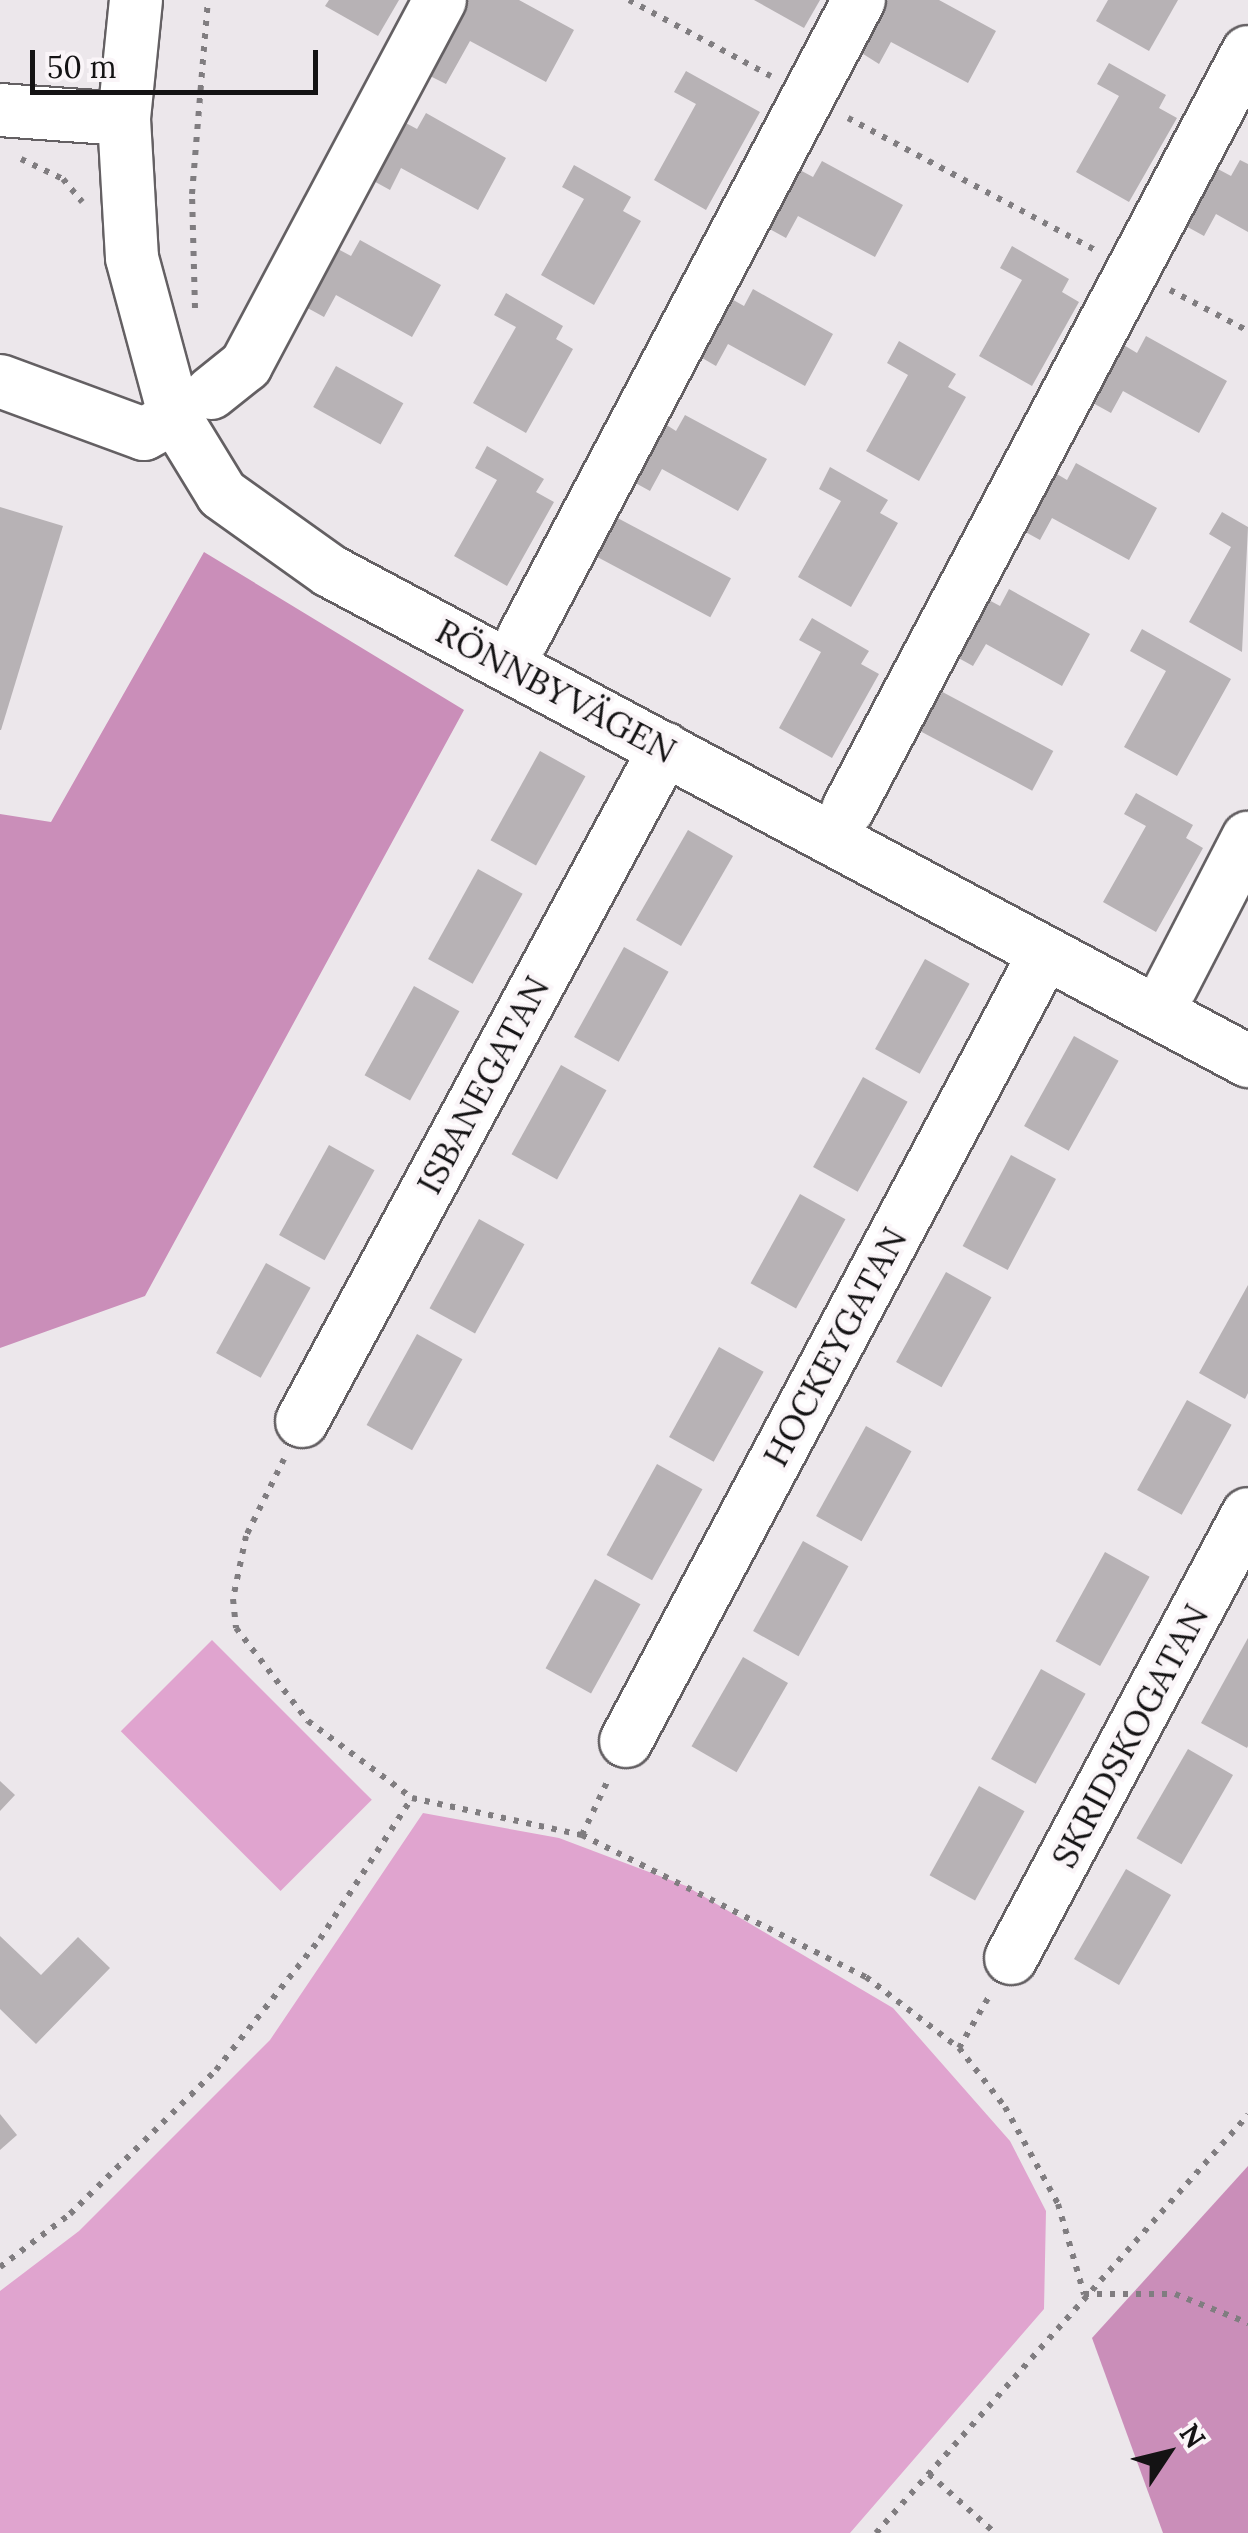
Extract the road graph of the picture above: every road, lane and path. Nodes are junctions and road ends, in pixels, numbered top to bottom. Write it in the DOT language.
graph roads {
  1 [pos="136,0"];
  2 [pos="208,0"];
  3 [pos="440,0"];
  4 [pos="629,0"];
  5 [pos="859,0"];
  6 [pos="1248,52"];
  7 [pos="807,96"];
  8 [pos="0,110"];
  9 [pos="124,119"];
  10 [pos="1130,268"];
  11 [pos="196,324"];
  12 [pos="1248,332"];
  13 [pos="0,381"];
  14 [pos="193,405"];
  15 [pos="523,638"];
  16 [pos="665,749"];
  17 [pos="848,810"];
  18 [pos="1248,838"];
  19 [pos="1045,953"];
  20 [pos="1172,987"];
  21 [pos="1248,1061"];
  22 [pos="302,1421"];
  23 [pos="1248,1514"];
  24 [pos="626,1741"];
  25 [pos="412,1798"];
  26 [pos="582,1835"];
  27 [pos="1011,1958"];
  28 [pos="959,2048"];
  29 [pos="1248,2115"];
  30 [pos="0,2267"];
  31 [pos="1084,2294"];
  32 [pos="1248,2323"];
  33 [pos="929,2474"];
  34 [pos="876,2533"];
  35 [pos="995,2533"];
  1 -- 9 [label="street, RÖNNBYVÄGEN"];
  2 -- 11 [label="path"];
  3 -- 14 [label="street"];
  4 -- 7 [label="path"];
  5 -- 7 [label="street"];
  6 -- 10 [label="street"];
  7 -- 10 [label="path"];
  7 -- 15 [label="street"];
  8 -- 9 [label="street"];
  9 -- 14 [label="street, RÖNNBYVÄGEN"];
  10 -- 12 [label="path"];
  10 -- 17 [label="street"];
  13 -- 14 [label="street"];
  14 -- 16 [label="street, RÖNNBYVÄGEN"];
  16 -- 19 [label="street, RÖNNBYVÄGEN"];
  16 -- 22 [label="street, ISBANEGATAN"];
  18 -- 20 [label="street"];
  19 -- 21 [label="street, RÖNNBYVÄGEN"];
  19 -- 24 [label="street, HOCKEYGATAN"];
  22 -- 25 [label="path"];
  23 -- 27 [label="street, SKRIDSKOGATAN"];
  24 -- 26 [label="path"];
  25 -- 26 [label="path"];
  25 -- 30 [label="path"];
  26 -- 28 [label="path"];
  27 -- 28 [label="path"];
  28 -- 31 [label="path"];
  29 -- 31 [label="path"];
  31 -- 32 [label="path"];
  31 -- 33 [label="path"];
  33 -- 34 [label="path"];
  33 -- 35 [label="path"];
}
